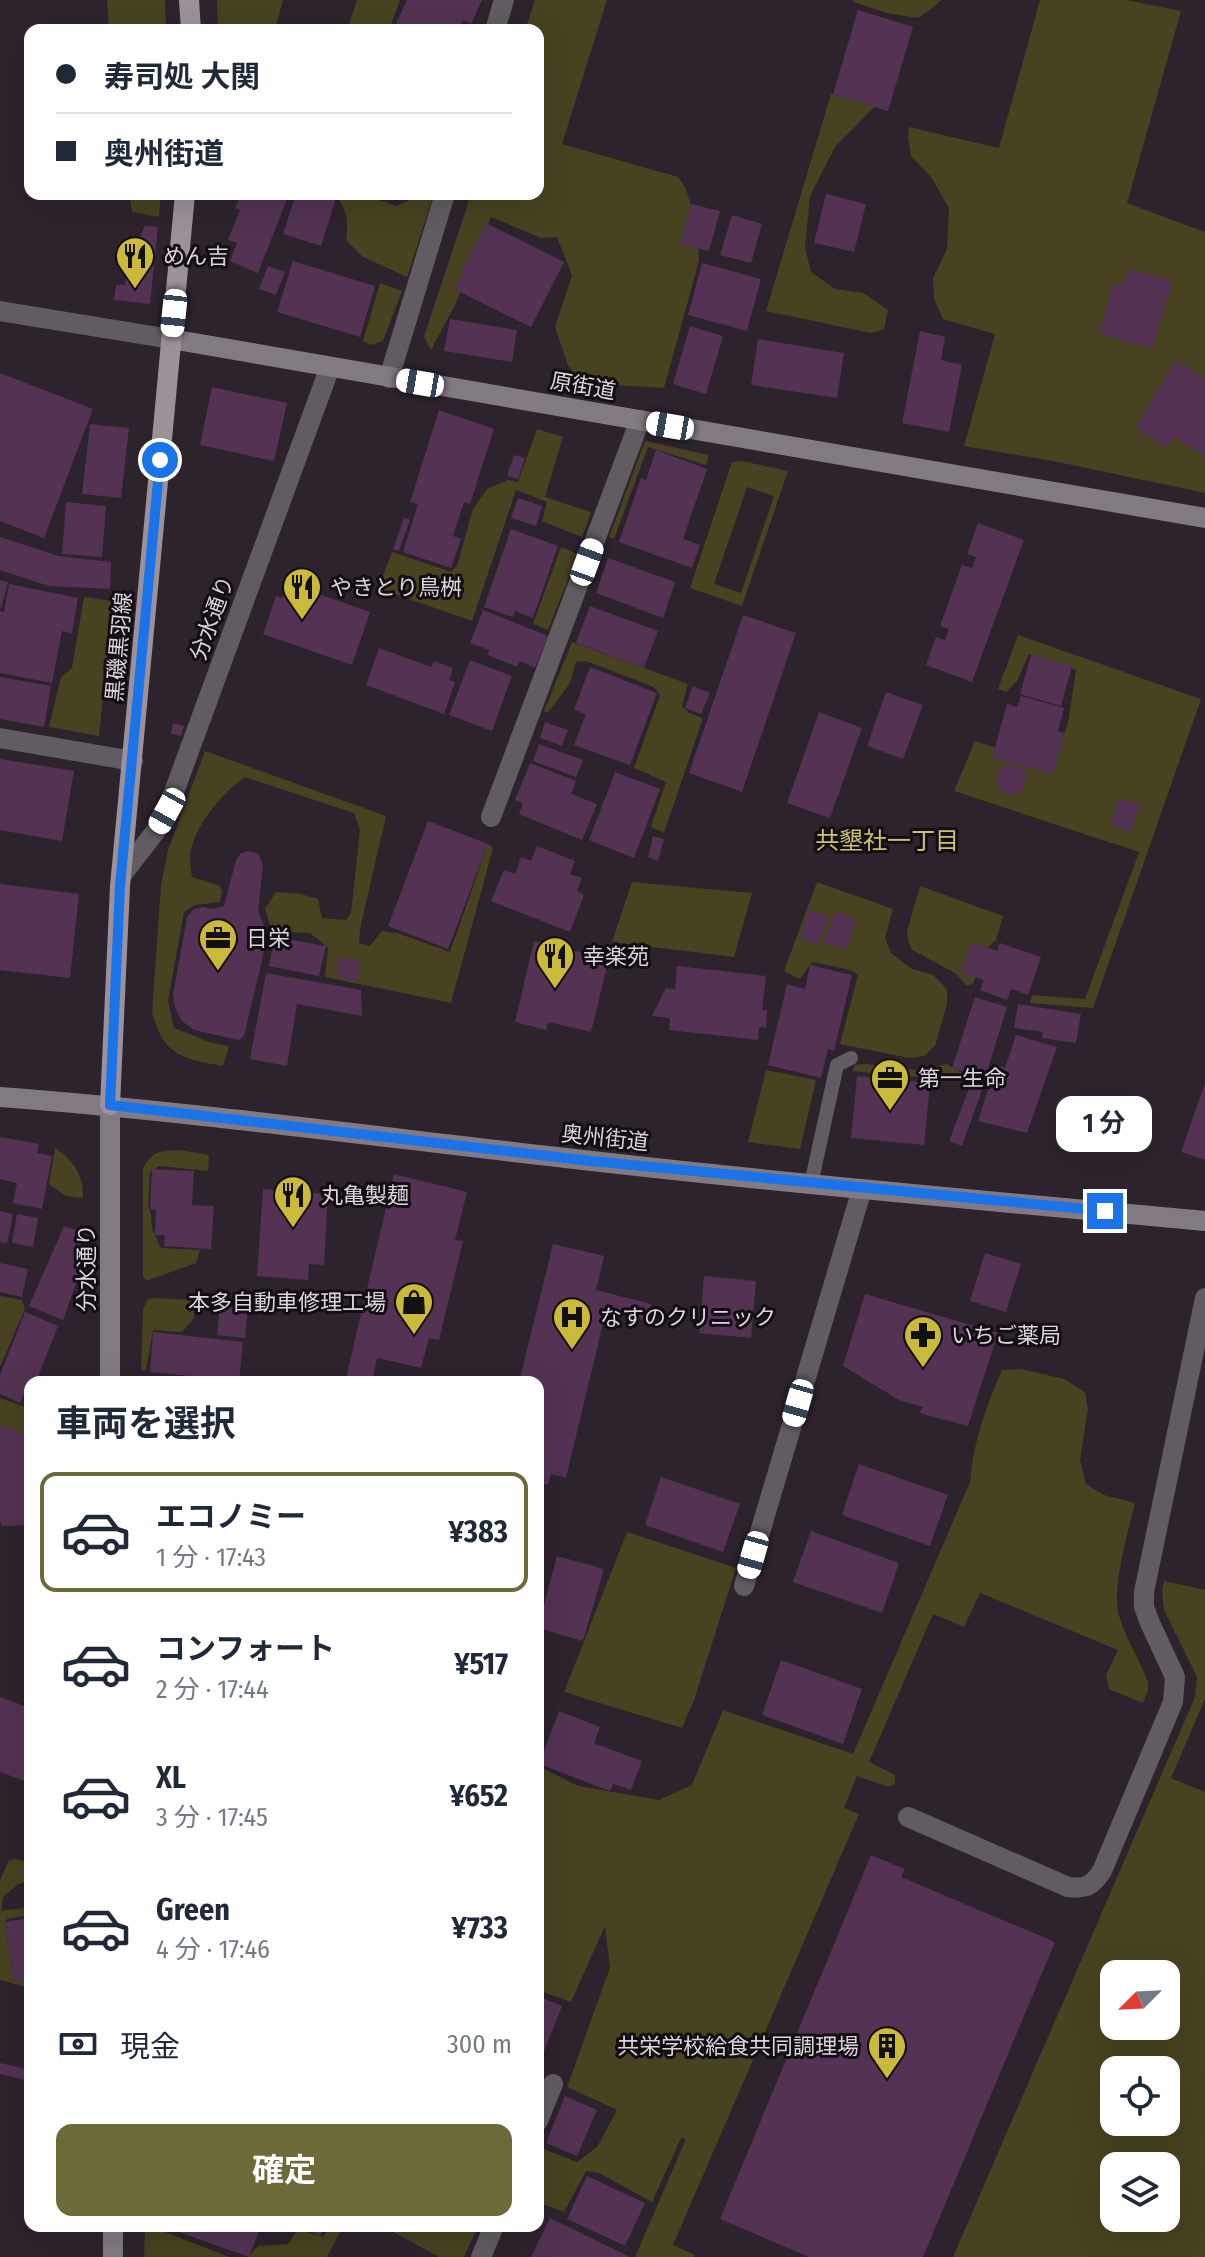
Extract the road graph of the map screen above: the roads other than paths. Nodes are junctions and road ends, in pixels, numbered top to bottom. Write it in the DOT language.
graph roads {
  1 [pos="189,0"];
  2 [pos="504,0"];
  3 [pos="191,24"];
  4 [pos="497,24"];
  5 [pos="184,200"];
  6 [pos="443,200"];
  7 [pos="1,314"];
  8 [pos="171,339"];
  9 [pos="330,367"];
  10 [pos="389,378"];
  11 [pos="640,420"];
  12 [pos="1205,518"];
  13 [pos="0,738"];
  14 [pos="133,761"];
  15 [pos="491,817"];
  16 [pos="121,876"];
  17 [pos="851,1058"];
  18 [pos="0,1097"];
  19 [pos="110,1105"];
  20 [pos="811,1184"];
  21 [pos="862,1189"];
  22 [pos="1205,1221"];
  23 [pos="1205,1298"];
  24 [pos="110,1376"];
  25 [pos="744,1586"];
  26 [pos="908,1817"];
  27 [pos="553,2084"];
  28 [pos="544,2106"];
  29 [pos="113,2232"];
  30 [pos="491,2232"];
  31 [pos="113,2257"];
  32 [pos="481,2257"];
  1 -- 3 [label="main road"];
  2 -- 4 [label="street"];
  5 -- 8 [label="main road, 黒磯黒羽線"];
  6 -- 10 [label="street"];
  7 -- 8 [label="street, 原街道"];
  8 -- 9 [label="street, 原街道"];
  8 -- 14 [label="main road, 黒磯黒羽線"];
  9 -- 10 [label="street, 原街道"];
  9 -- 16 [label="street, 分水通り"];
  10 -- 11 [label="street, 原街道"];
  11 -- 12 [label="street, 原街道"];
  11 -- 15 [label="street"];
  13 -- 14 [label="street"];
  14 -- 16 [label="main road, 黒磯黒羽線"];
  16 -- 19 [label="main road, 黒磯黒羽線"];
  17 -- 20 [label="lane"];
  18 -- 19 [label="street, 奥州街道"];
  19 -- 20 [label="street, 奥州街道"];
  19 -- 24 [label="street, 分水通り"];
  20 -- 21 [label="street, 奥州街道"];
  21 -- 22 [label="street, 奥州街道"];
  21 -- 25 [label="street"];
  23 -- 26 [label="street"];
  27 -- 28 [label="street"];
  29 -- 31 [label="street"];
  30 -- 32 [label="street"];
}
